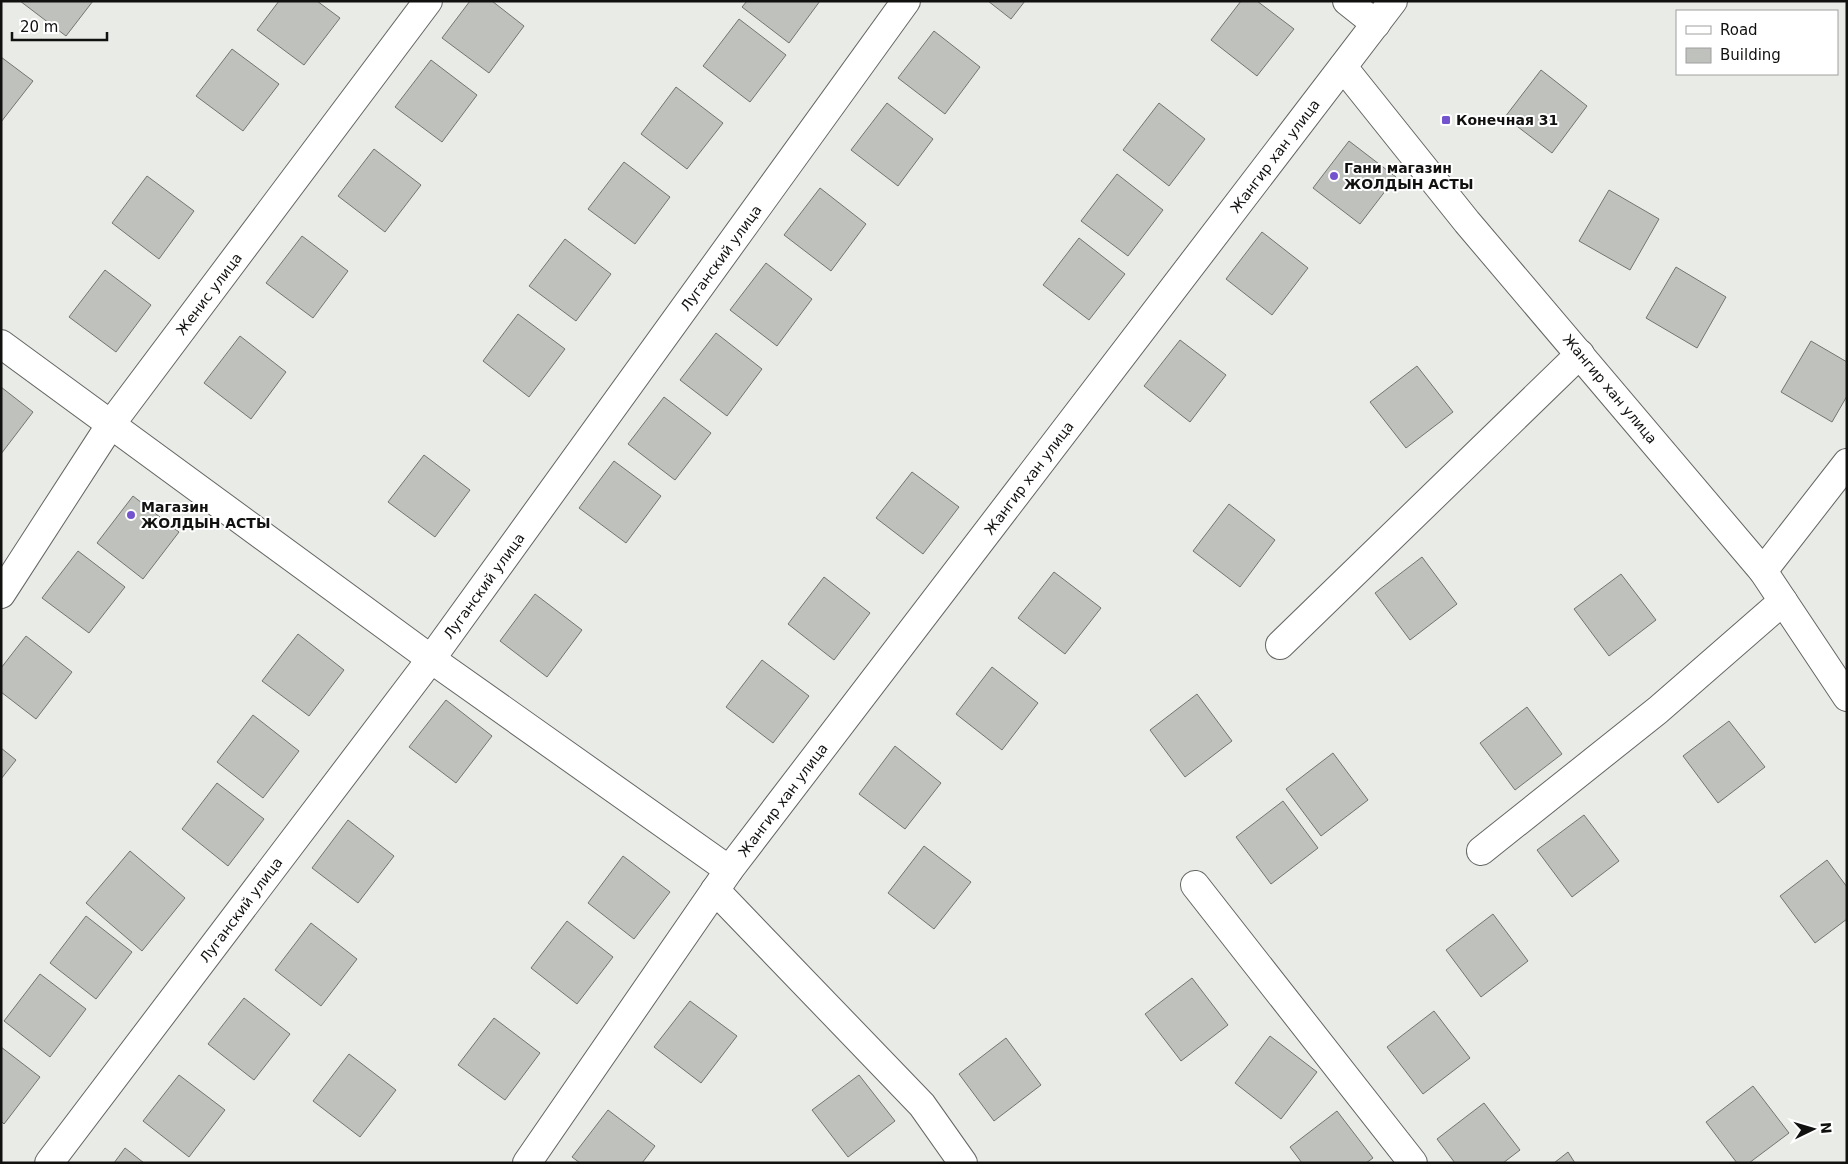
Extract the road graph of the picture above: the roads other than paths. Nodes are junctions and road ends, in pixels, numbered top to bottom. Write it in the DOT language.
graph roads {
  1 [pos="428,1"];
  2 [pos="906,1"];
  3 [pos="1348,1"];
  4 [pos="1393,1"];
  5 [pos="1376,24"];
  6 [pos="1343,66"];
  7 [pos="1,344"];
  8 [pos="1580,354"];
  9 [pos="112,424"];
  10 [pos="1847,463"];
  11 [pos="1763,571"];
  12 [pos="1,594"];
  13 [pos="1783,601"];
  14 [pos="1280,645"];
  15 [pos="431,659"];
  16 [pos="1847,697"];
  17 [pos="1480,850"];
  18 [pos="722,880"];
  19 [pos="1195,885"];
  20 [pos="49,1163"];
  21 [pos="527,1163"];
  22 [pos="963,1163"];
  23 [pos="1413,1163"];
  1 -- 9 [label="street, Женис улица"];
  2 -- 15 [label="street, Луганский улица"];
  3 -- 5 [label="street"];
  4 -- 5 [label="street, Жангир хан улица"];
  5 -- 6 [label="street, Жангир хан улица"];
  6 -- 8 [label="street, Жангир хан улица"];
  6 -- 18 [label="street, Жангир хан улица"];
  7 -- 9 [label="street"];
  8 -- 11 [label="street, Жангир хан улица"];
  8 -- 14 [label="street"];
  9 -- 12 [label="street, Женис улица"];
  9 -- 15 [label="street"];
  10 -- 11 [label="street"];
  11 -- 13 [label="street, Жангир хан улица"];
  13 -- 16 [label="street, Жангир хан улица"];
  13 -- 17 [label="street"];
  15 -- 18 [label="street"];
  15 -- 20 [label="street, Луганский улица"];
  18 -- 21 [label="street, Жангир хан улица"];
  18 -- 22 [label="street"];
  19 -- 23 [label="street"];
}
